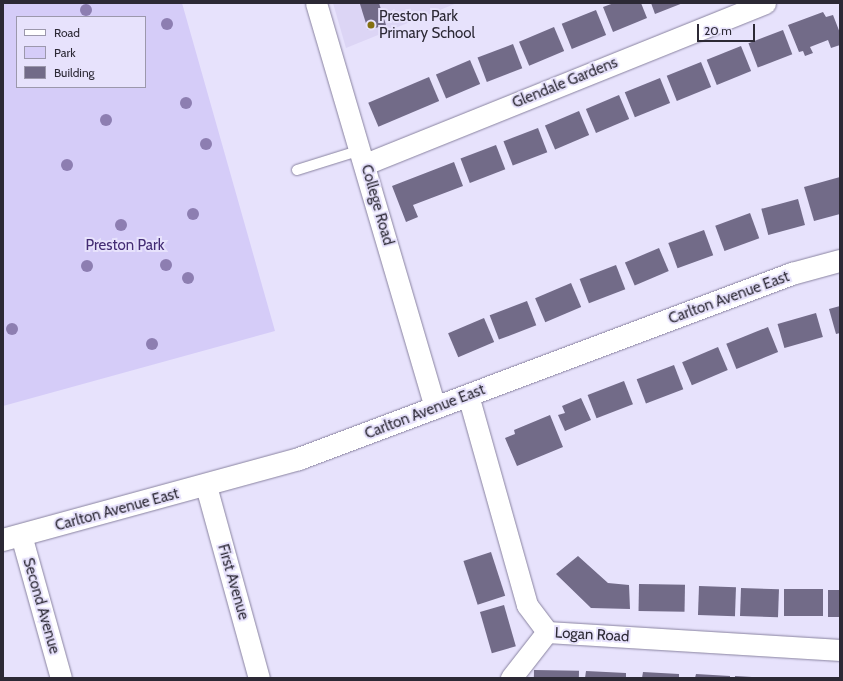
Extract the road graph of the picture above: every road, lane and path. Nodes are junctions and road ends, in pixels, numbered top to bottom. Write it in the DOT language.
graph roads {
  1 [pos="316,3"];
  2 [pos="765,3"];
  3 [pos="363,157"];
  4 [pos="297,170"];
  5 [pos="840,262"];
  6 [pos="468,395"];
  7 [pos="435,408"];
  8 [pos="206,486"];
  9 [pos="12,537"];
  10 [pos="547,632"];
  11 [pos="840,650"];
  12 [pos="61,678"];
  13 [pos="259,678"];
  14 [pos="511,678"];
  1 -- 3 [label="street, College Road"];
  2 -- 3 [label="street, Glendale Gardens"];
  3 -- 4 [label="lane"];
  3 -- 7 [label="street, College Road"];
  5 -- 6 [label="street, Carlton Avenue East"];
  6 -- 7 [label="street, Carlton Avenue East"];
  6 -- 10 [label="street, Logan Road"];
  7 -- 8 [label="street, Carlton Avenue East"];
  8 -- 9 [label="street, Carlton Avenue East"];
  8 -- 13 [label="street, First Avenue"];
  9 -- 12 [label="street, Second Avenue"];
  10 -- 11 [label="street, Logan Road"];
  10 -- 14 [label="street"];
}
